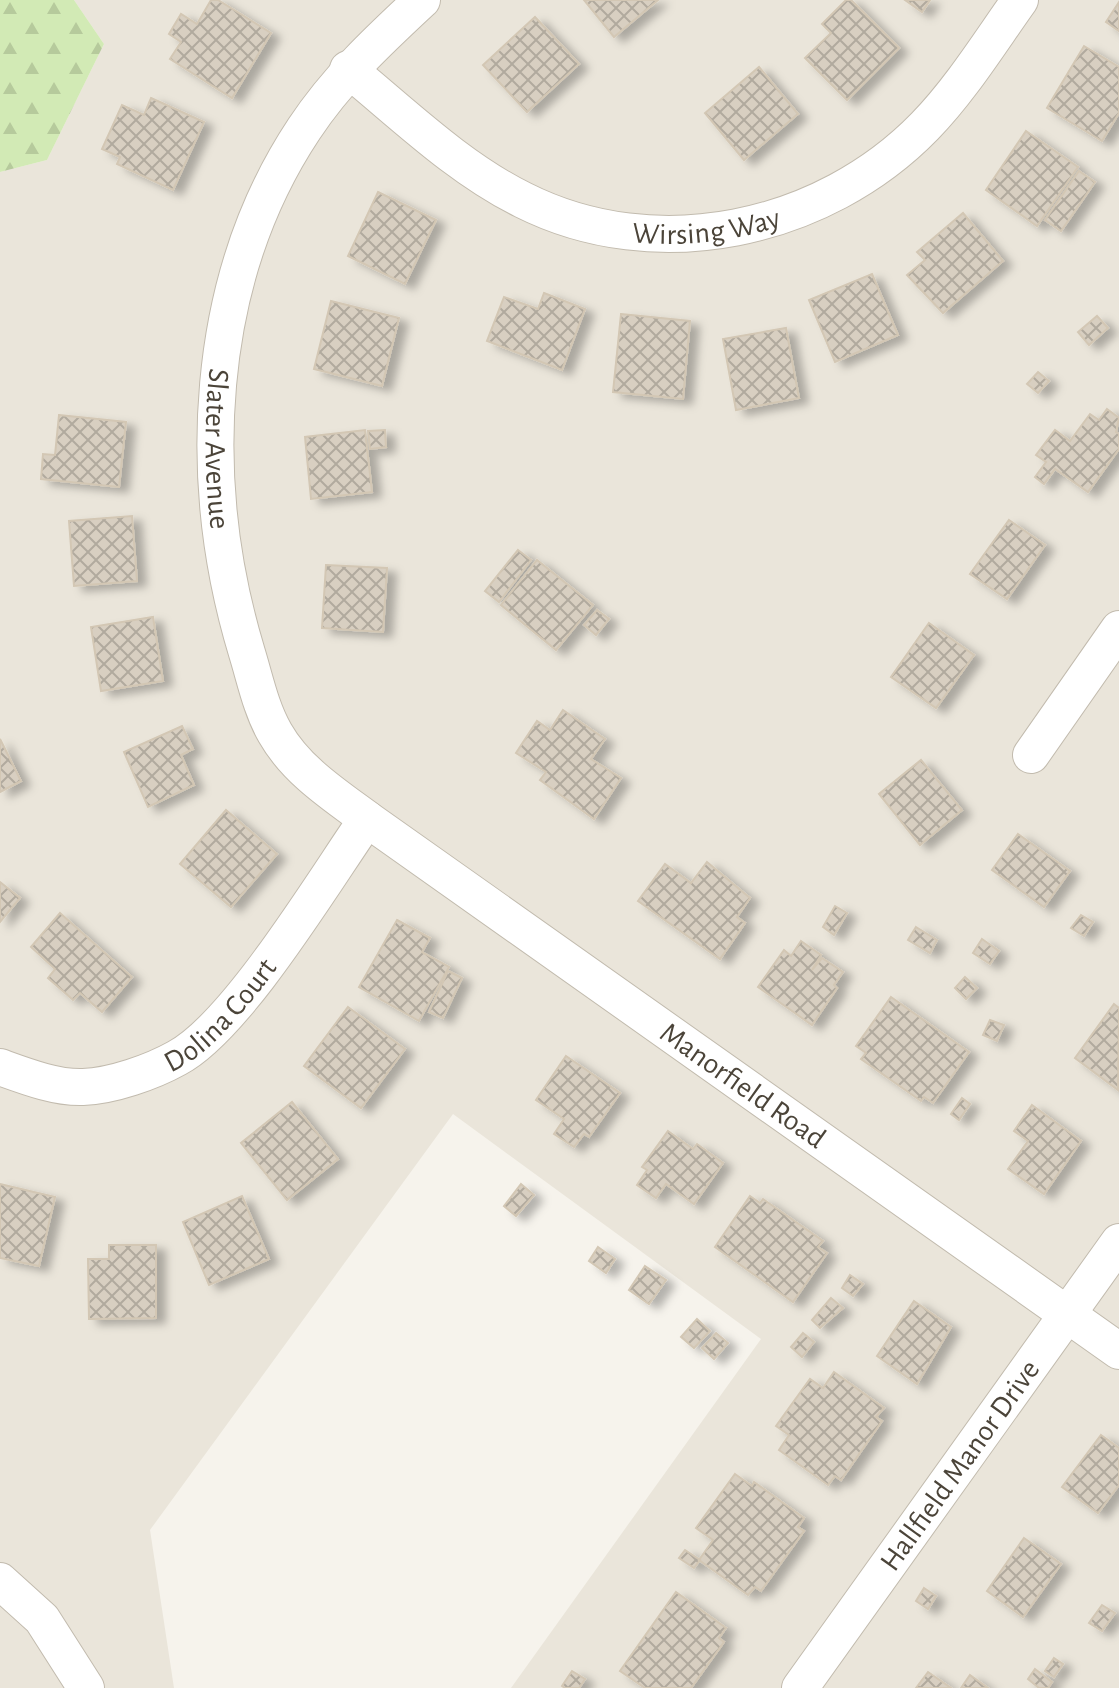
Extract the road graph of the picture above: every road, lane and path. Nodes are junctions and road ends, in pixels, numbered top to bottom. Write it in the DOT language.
graph roads {
  1 [pos="422,0"];
  2 [pos="1020,0"];
  3 [pos="348,69"];
  4 [pos="1119,629"];
  5 [pos="1031,755"];
  6 [pos="367,819"];
  7 [pos="0,1067"];
  8 [pos="1119,1242"];
  9 [pos="1067,1315"];
  10 [pos="1119,1351"];
  11 [pos="0,1581"];
  12 [pos="86,1688"];
  13 [pos="800,1688"];
  1 -- 3 [label="street, Slater Avenue"];
  2 -- 3 [label="street, Wirsing Way"];
  3 -- 6 [label="street, Slater Avenue"];
  4 -- 5 [label="street"];
  6 -- 7 [label="street, Dolina Court"];
  6 -- 9 [label="street, Manorfield Road"];
  8 -- 9 [label="street, Hallfield Manor Drive"];
  9 -- 10 [label="street, Manorfield Road"];
  9 -- 13 [label="street, Hallfield Manor Drive"];
  11 -- 12 [label="street"];
}
